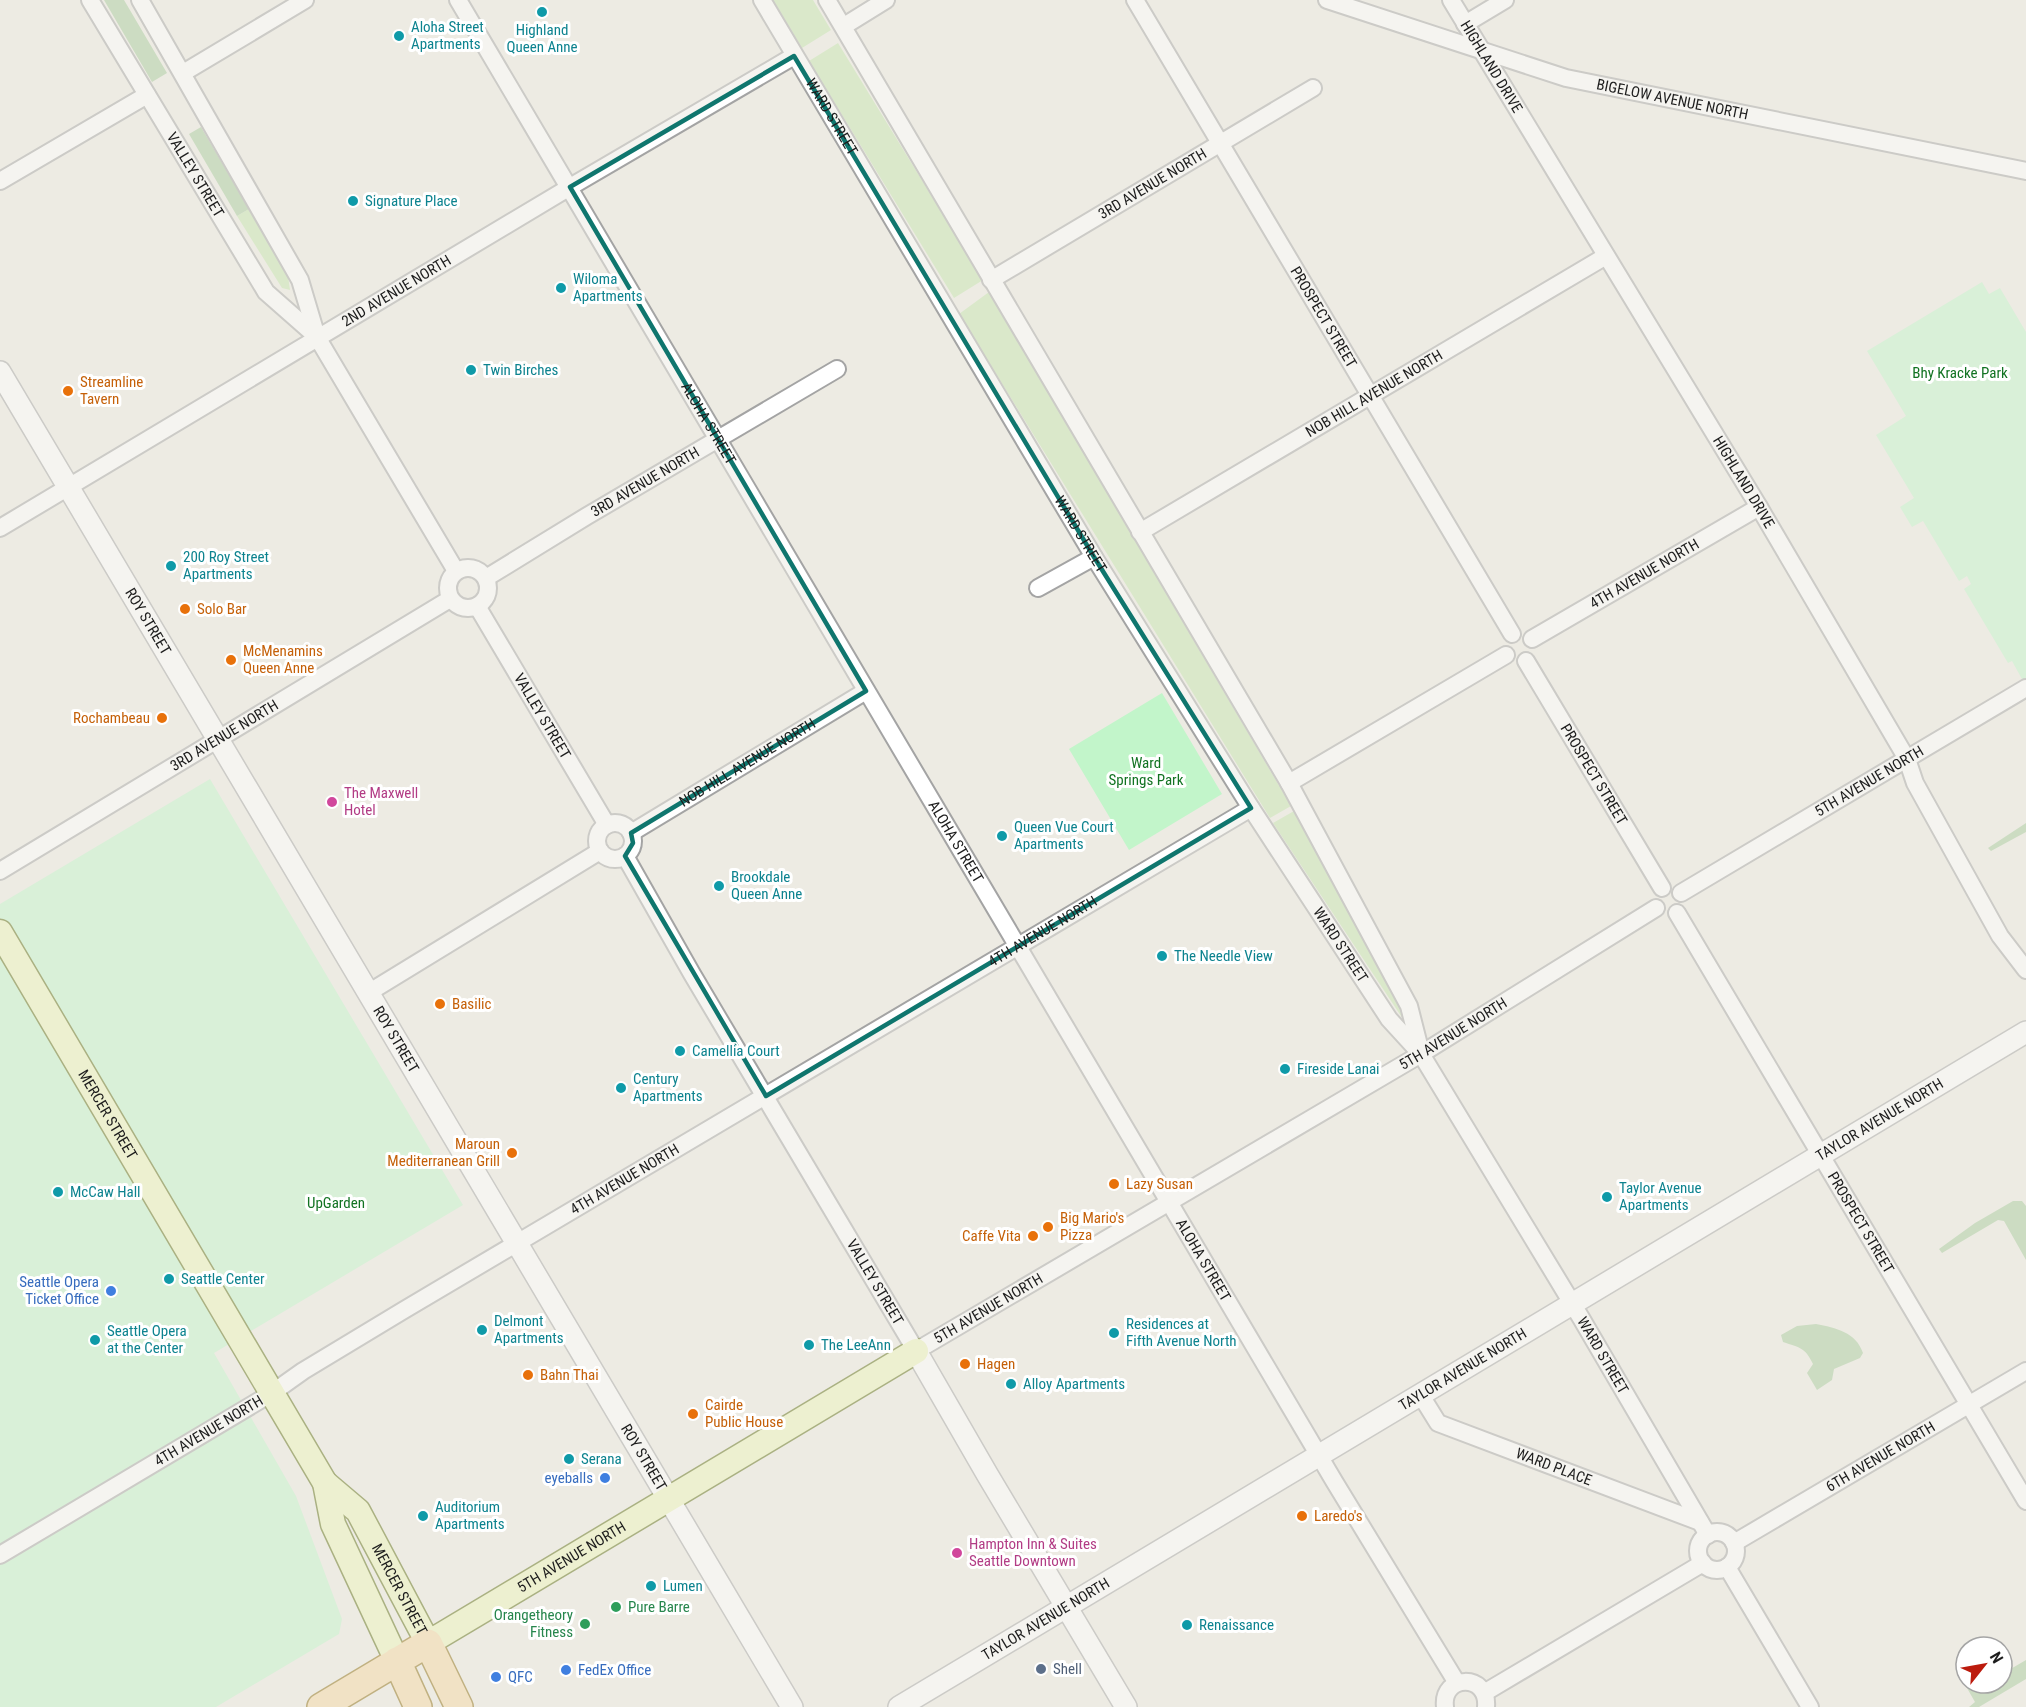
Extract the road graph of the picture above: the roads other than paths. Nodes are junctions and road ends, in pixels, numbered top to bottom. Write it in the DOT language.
graph roads {
  1 [pos="90,0"];
  2 [pos="140,0"];
  3 [pos="305,0"];
  4 [pos="458,0"];
  5 [pos="762,0"];
  6 [pos="827,0"];
  7 [pos="886,0"];
  8 [pos="1135,0"];
  9 [pos="1327,0"];
  10 [pos="1451,0"];
  11 [pos="1505,0"];
  12 [pos="1465,24"];
  13 [pos="843,26"];
  14 [pos="1482,52"];
  15 [pos="794,56"];
  16 [pos="183,73"];
  17 [pos="1313,88"];
  18 [pos="147,95"];
  19 [pos="1222,143"];
  20 [pos="2026,171"];
  21 [pos="0,181"];
  22 [pos="570,187"];
  23 [pos="1606,256"];
  24 [pos="991,280"];
  25 [pos="317,337"];
  26 [pos="837,369"];
  27 [pos="0,372"];
  28 [pos="1371,396"];
  29 [pos="717,438"];
  30 [pos="68,486"];
  31 [pos="1759,507"];
  32 [pos="0,528"];
  33 [pos="1140,532"];
  34 [pos="1094,557"];
  35 [pos="456,571"];
  36 [pos="486,578"];
  37 [pos="1038,588"];
  38 [pos="450,599"];
  39 [pos="477,606"];
  40 [pos="1512,634"];
  41 [pos="1532,639"];
  42 [pos="1506,655"];
  43 [pos="1526,661"];
  44 [pos="2026,688"];
  45 [pos="866,691"];
  46 [pos="217,738"];
  47 [pos="1907,759"];
  48 [pos="1289,783"];
  49 [pos="1251,808"];
  50 [pos="607,825"];
  51 [pos="631,833"];
  52 [pos="600,851"];
  53 [pos="625,856"];
  54 [pos="0,871"];
  55 [pos="1662,888"];
  56 [pos="1681,893"];
  57 [pos="1656,908"];
  58 [pos="1677,913"];
  59 [pos="0,932"];
  60 [pos="1017,946"];
  61 [pos="2026,970"];
  62 [pos="368,993"];
  63 [pos="2026,1032"];
  64 [pos="1421,1054"];
  65 [pos="766,1096"];
  66 [pos="1821,1155"];
  67 [pos="1169,1202"];
  68 [pos="516,1244"];
  69 [pos="1571,1303"];
  70 [pos="916,1351"];
  71 [pos="2026,1371"];
  72 [pos="272,1393"];
  73 [pos="1420,1394"];
  74 [pos="1969,1405"];
  75 [pos="1319,1454"];
  76 [pos="325,1483"];
  77 [pos="668,1500"];
  78 [pos="2026,1501"];
  79 [pos="1704,1529"];
  80 [pos="1734,1543"];
  81 [pos="0,1555"];
  82 [pos="1703,1563"];
  83 [pos="1727,1568"];
  84 [pos="1067,1605"];
  85 [pos="428,1643"];
  86 [pos="397,1661"];
  87 [pos="1457,1683"];
  88 [pos="1485,1700"];
  89 [pos="321,1707"];
  90 [pos="418,1707"];
  91 [pos="459,1707"];
  92 [pos="792,1707"];
  93 [pos="898,1707"];
  94 [pos="1126,1707"];
  95 [pos="1445,1707"];
  96 [pos="1810,1707"];
  1 -- 18 [label="street, VALLEY STREET"];
  2 -- 16 [label="street, VALLEY STREET"];
  3 -- 16 [label="street"];
  4 -- 22 [label="street, ALOHA STREET"];
  5 -- 15 [label="street, WARD STREET"];
  6 -- 13 [label="street, WARD STREET"];
  7 -- 13 [label="street"];
  8 -- 19 [label="street, PROSPECT STREET"];
  9 -- 14 [label="street, BIGELOW AVENUE NORTH"];
  10 -- 12 [label="street, HIGHLAND DRIVE"];
  11 -- 12 [label="street"];
  12 -- 14 [label="street, HIGHLAND DRIVE"];
  13 -- 24 [label="street, WARD STREET"];
  14 -- 20 [label="street, BIGELOW AVENUE NORTH"];
  14 -- 23 [label="street, HIGHLAND DRIVE"];
  15 -- 22 [label="street, 2ND AVENUE NORTH"];
  15 -- 34 [label="street, WARD STREET"];
  16 -- 25 [label="street, VALLEY STREET"];
  17 -- 19 [label="street, 3RD AVENUE NORTH"];
  18 -- 21 [label="street"];
  18 -- 25 [label="street, VALLEY STREET"];
  19 -- 24 [label="street, 3RD AVENUE NORTH"];
  19 -- 28 [label="street, PROSPECT STREET"];
  22 -- 25 [label="street, 2ND AVENUE NORTH"];
  22 -- 29 [label="street, ALOHA STREET"];
  23 -- 28 [label="street, NOB HILL AVENUE NORTH"];
  23 -- 31 [label="street, HIGHLAND DRIVE"];
  24 -- 33 [label="street, WARD STREET"];
  25 -- 30 [label="street, 2ND AVENUE NORTH"];
  25 -- 35 [label="street, VALLEY STREET"];
  26 -- 29 [label="street, 3RD AVENUE NORTH"];
  27 -- 30 [label="street, ROY STREET"];
  28 -- 33 [label="street, NOB HILL AVENUE NORTH"];
  28 -- 40 [label="street, PROSPECT STREET"];
  29 -- 36 [label="street, 3RD AVENUE NORTH"];
  29 -- 45 [label="street, ALOHA STREET"];
  30 -- 32 [label="street, 2ND AVENUE NORTH"];
  30 -- 46 [label="street, ROY STREET"];
  31 -- 41 [label="street, 4TH AVENUE NORTH"];
  31 -- 47 [label="street, HIGHLAND DRIVE"];
  33 -- 48 [label="street, WARD STREET"];
  34 -- 37 [label="street"];
  34 -- 49 [label="street, WARD STREET"];
  35 -- 36 [label="street"];
  35 -- 38 [label="street"];
  36 -- 39 [label="street"];
  38 -- 39 [label="street"];
  38 -- 46 [label="street, 3RD AVENUE NORTH"];
  39 -- 50 [label="street, VALLEY STREET"];
  40 -- 41 [label="street"];
  40 -- 42 [label="street"];
  41 -- 43 [label="street"];
  42 -- 43 [label="street"];
  42 -- 48 [label="street"];
  43 -- 55 [label="street, PROSPECT STREET"];
  44 -- 47 [label="street, 5TH AVENUE NORTH"];
  45 -- 51 [label="street, NOB HILL AVENUE NORTH"];
  45 -- 60 [label="street, ALOHA STREET"];
  46 -- 54 [label="street, 3RD AVENUE NORTH"];
  46 -- 62 [label="street, ROY STREET"];
  47 -- 56 [label="street, 5TH AVENUE NORTH"];
  47 -- 61 [label="street, HIGHLAND DRIVE"];
  48 -- 64 [label="street, WARD STREET"];
  49 -- 60 [label="street, 4TH AVENUE NORTH"];
  49 -- 64 [label="street, WARD STREET"];
  50 -- 51 [label="street"];
  50 -- 52 [label="street"];
  51 -- 53 [label="street"];
  52 -- 53 [label="street"];
  52 -- 62 [label="street"];
  53 -- 65 [label="street, VALLEY STREET"];
  55 -- 56 [label="street"];
  55 -- 57 [label="street"];
  56 -- 58 [label="street"];
  57 -- 58 [label="street"];
  57 -- 64 [label="street, 5TH AVENUE NORTH"];
  58 -- 66 [label="street, PROSPECT STREET"];
  59 -- 72 [label="main road, MERCER STREET"];
  60 -- 65 [label="street, 4TH AVENUE NORTH"];
  60 -- 67 [label="street, ALOHA STREET"];
  62 -- 68 [label="street, ROY STREET"];
  63 -- 66 [label="street, TAYLOR AVENUE NORTH"];
  64 -- 67 [label="street, 5TH AVENUE NORTH"];
  64 -- 69 [label="street, WARD STREET"];
  65 -- 68 [label="street, 4TH AVENUE NORTH"];
  65 -- 70 [label="street, VALLEY STREET"];
  66 -- 69 [label="street, TAYLOR AVENUE NORTH"];
  66 -- 74 [label="street, PROSPECT STREET"];
  67 -- 70 [label="street, 5TH AVENUE NORTH"];
  67 -- 75 [label="street, ALOHA STREET"];
  68 -- 72 [label="street, 4TH AVENUE NORTH"];
  68 -- 77 [label="street, ROY STREET"];
  69 -- 73 [label="street, TAYLOR AVENUE NORTH"];
  69 -- 79 [label="street, WARD STREET"];
  70 -- 77 [label="main road, 5TH AVENUE NORTH"];
  70 -- 84 [label="street, VALLEY STREET"];
  71 -- 74 [label="street, 6TH AVENUE NORTH"];
  72 -- 76 [label="main road, MERCER STREET"];
  72 -- 81 [label="street, 4TH AVENUE NORTH"];
  73 -- 75 [label="street, TAYLOR AVENUE NORTH"];
  73 -- 79 [label="street, WARD PLACE"];
  74 -- 78 [label="street, PROSPECT STREET"];
  74 -- 80 [label="street, 6TH AVENUE NORTH"];
  75 -- 84 [label="street, TAYLOR AVENUE NORTH"];
  75 -- 87 [label="street, ALOHA STREET"];
  76 -- 85 [label="main road, MERCER STREET"];
  76 -- 86 [label="main road, MERCER STREET"];
  77 -- 85 [label="main road, 5TH AVENUE NORTH"];
  77 -- 92 [label="street, ROY STREET"];
  79 -- 80 [label="street"];
  79 -- 82 [label="street"];
  80 -- 83 [label="street"];
  82 -- 83 [label="street"];
  82 -- 88 [label="street"];
  83 -- 96 [label="street"];
  84 -- 93 [label="street, TAYLOR AVENUE NORTH"];
  84 -- 94 [label="street, VALLEY STREET"];
  85 -- 86 [label="main road, 5TH AVENUE NORTH"];
  85 -- 91 [label="main road, MERCER STREET"];
  86 -- 89 [label="main road, 5TH AVENUE NORTH"];
  86 -- 90 [label="main road, MERCER STREET"];
  87 -- 88 [label="street"];
  87 -- 95 [label="street"];
}
